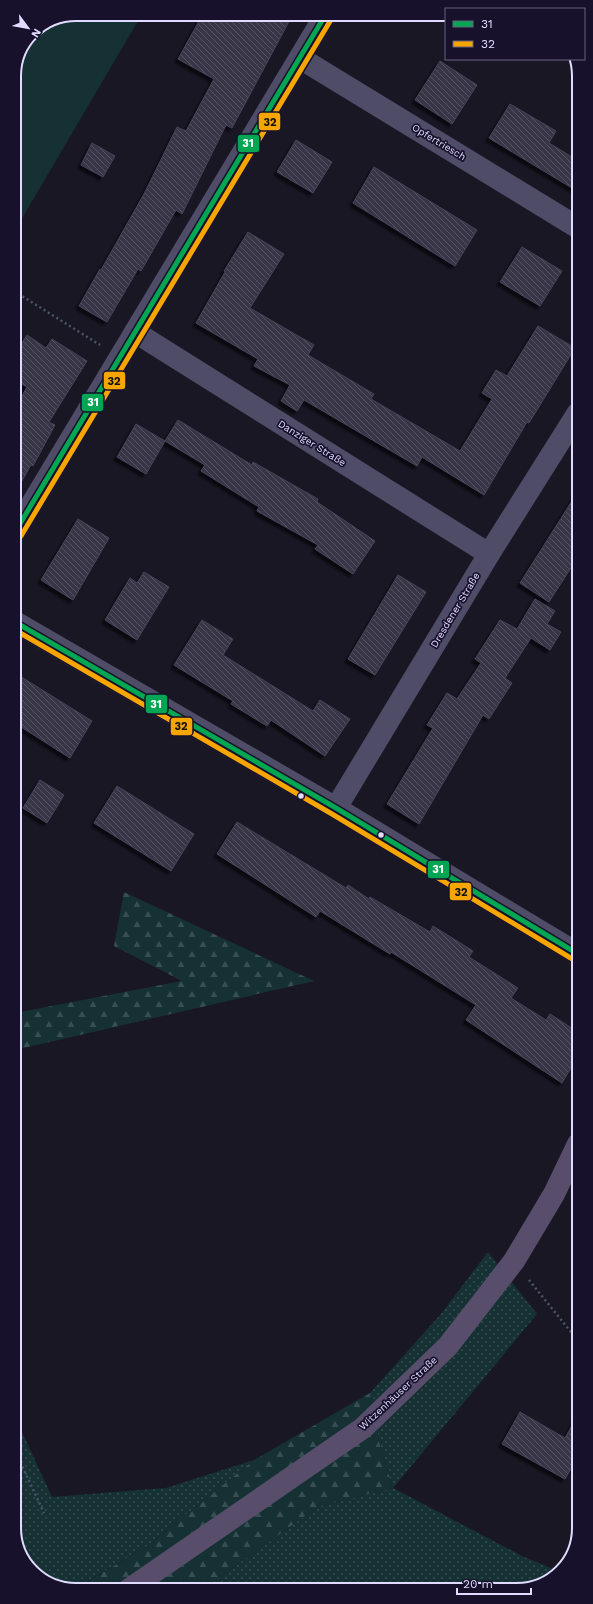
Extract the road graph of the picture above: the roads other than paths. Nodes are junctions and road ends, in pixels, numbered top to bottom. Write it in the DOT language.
graph roads {
  1 [pos="322,21"];
  2 [pos="300,58"];
  3 [pos="572,224"];
  4 [pos="135,332"];
  5 [pos="572,422"];
  6 [pos="21,522"];
  7 [pos="489,554"];
  8 [pos="21,625"];
  9 [pos="336,808"];
  10 [pos="572,950"];
  11 [pos="572,1156"];
  12 [pos="138,1583"];
  1 -- 2 [label="street"];
  2 -- 3 [label="street, Opfertriesch"];
  2 -- 4 [label="street"];
  4 -- 6 [label="street"];
  4 -- 7 [label="street, Danziger Straße"];
  5 -- 7 [label="street, Dresdener Straße"];
  7 -- 9 [label="street, Dresdener Straße"];
  8 -- 9 [label="street"];
  9 -- 10 [label="street"];
  11 -- 12 [label="main road, Witzenhäuser Straße"];
}
